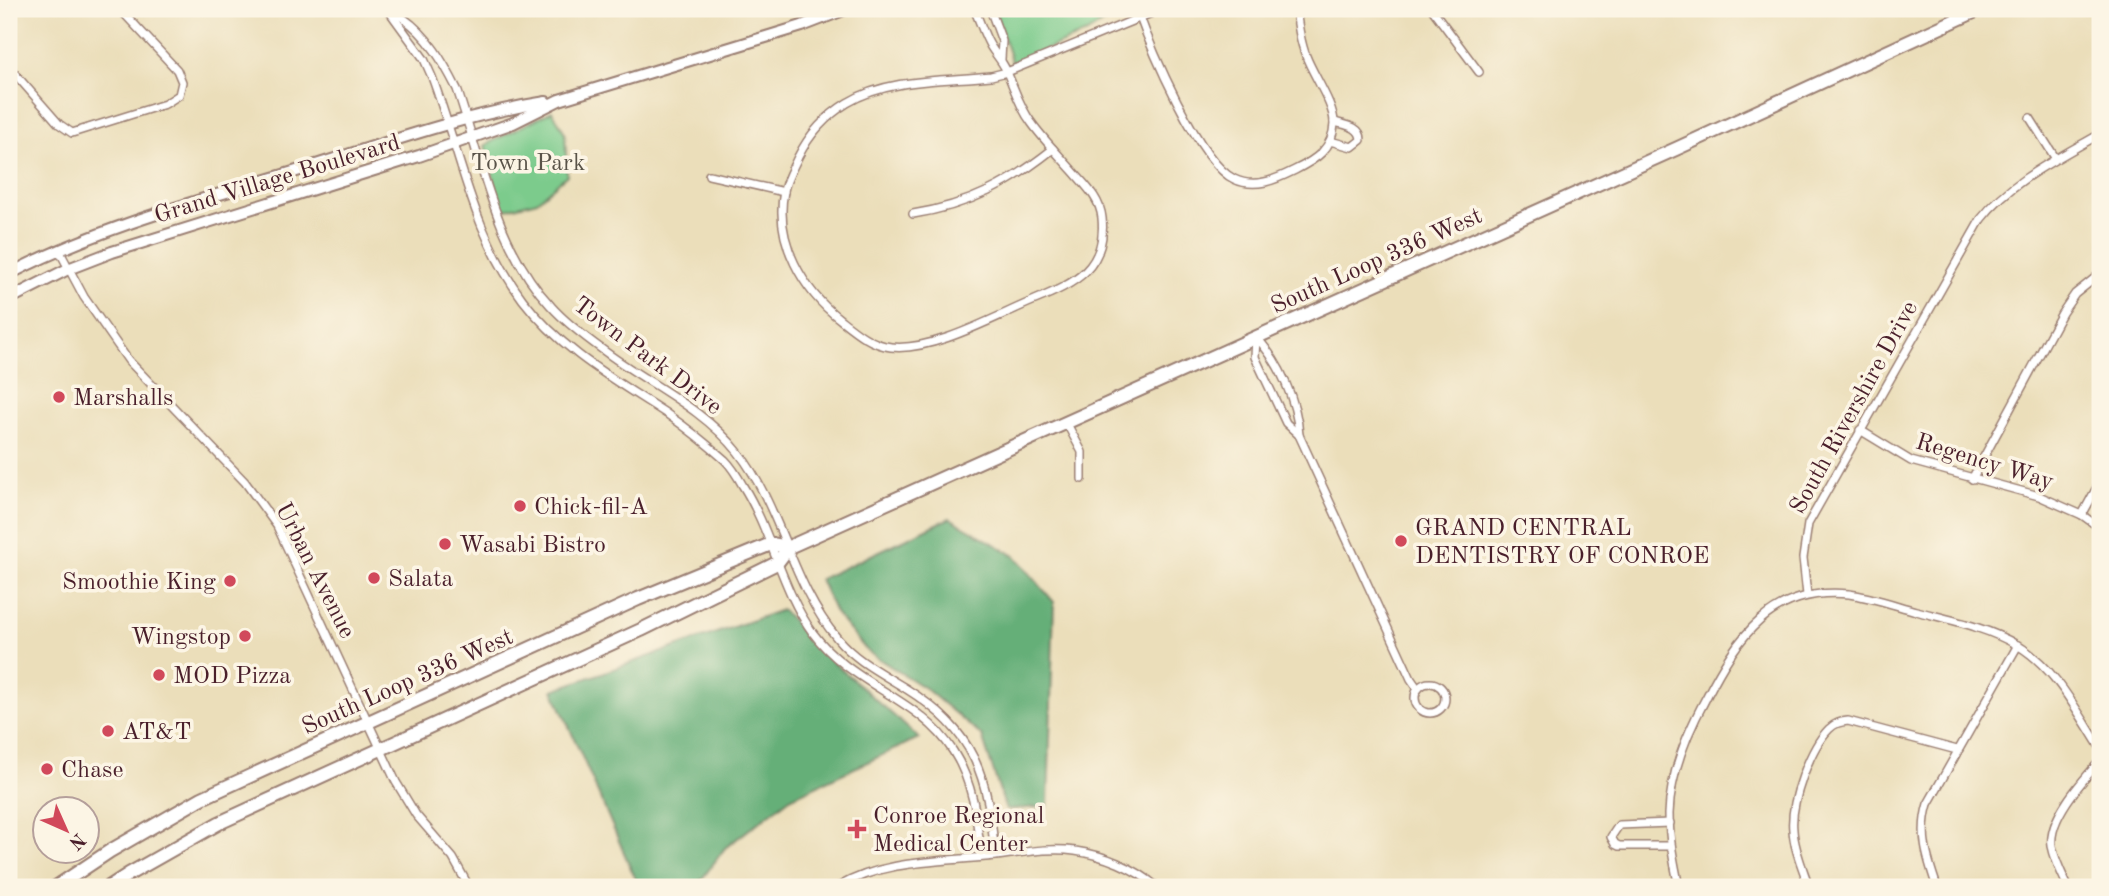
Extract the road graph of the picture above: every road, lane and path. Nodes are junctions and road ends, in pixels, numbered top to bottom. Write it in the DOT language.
graph roads {
  1 [pos="120,9"];
  2 [pos="383,9"];
  3 [pos="846,9"];
  4 [pos="974,9"];
  5 [pos="990,9"];
  6 [pos="1161,9"];
  7 [pos="1296,9"];
  8 [pos="1432,9"];
  9 [pos="1980,9"];
  10 [pos="391,13"];
  11 [pos="1138,13"];
  12 [pos="1001,60"];
  13 [pos="9,67"];
  14 [pos="1007,72"];
  15 [pos="1479,72"];
  16 [pos="559,100"];
  17 [pos="467,118"];
  18 [pos="2030,118"];
  19 [pos="1334,122"];
  20 [pos="447,124"];
  21 [pos="2100,134"];
  22 [pos="472,136"];
  23 [pos="1330,141"];
  24 [pos="453,143"];
  25 [pos="1053,149"];
  26 [pos="2056,159"];
  27 [pos="307,168"];
  28 [pos="709,175"];
  29 [pos="314,188"];
  30 [pos="784,192"];
  31 [pos="177,208"];
  32 [pos="913,214"];
  33 [pos="183,229"];
  34 [pos="59,250"];
  35 [pos="68,269"];
  36 [pos="9,274"];
  37 [pos="2100,274"];
  38 [pos="9,299"];
  39 [pos="1256,337"];
  40 [pos="1066,422"];
  41 [pos="1860,430"];
  42 [pos="1299,435"];
  43 [pos="1972,478"];
  44 [pos="1082,479"];
  45 [pos="2100,482"];
  46 [pos="2082,515"];
  47 [pos="2100,528"];
  48 [pos="771,544"];
  49 [pos="789,547"];
  50 [pos="777,563"];
  51 [pos="1807,595"];
  52 [pos="2018,645"];
  53 [pos="859,659"];
  54 [pos="850,671"];
  55 [pos="1418,689"];
  56 [pos="369,721"];
  57 [pos="2100,747"];
  58 [pos="381,748"];
  59 [pos="1957,750"];
  60 [pos="2100,761"];
  61 [pos="1670,823"];
  62 [pos="1671,846"];
  63 [pos="995,856"];
  64 [pos="981,857"];
  65 [pos="56,887"];
  66 [pos="109,887"];
  67 [pos="469,887"];
  68 [pos="838,887"];
  69 [pos="1157,887"];
  70 [pos="1679,887"];
  71 [pos="1809,887"];
  72 [pos="1937,887"];
  73 [pos="2068,887"];
  1 -- 13 [label="street"];
  2 -- 10 [label="street, Town Park Drive"];
  3 -- 16 [label="street, Grand Village Boulevard"];
  4 -- 12 [label="street"];
  5 -- 12 [label="street"];
  6 -- 11 [label="street"];
  7 -- 19 [label="street"];
  8 -- 15 [label="street"];
  9 -- 39 [label="main road, South Loop 336 West"];
  10 -- 17 [label="street, Town Park Drive"];
  10 -- 20 [label="street, Town Park Drive"];
  11 -- 14 [label="street"];
  11 -- 23 [label="street"];
  12 -- 14 [label="street"];
  14 -- 25 [label="street"];
  14 -- 30 [label="street"];
  16 -- 17 [label="street, Grand Village Boulevard"];
  16 -- 22 [label="street, Grand Village Boulevard"];
  17 -- 20 [label="street, Grand Village Boulevard"];
  17 -- 22 [label="street, Town Park Drive"];
  18 -- 26 [label="street"];
  19 -- 23 [label="street"];
  19 -- 23 [label="street"];
  20 -- 24 [label="street, Town Park Drive"];
  20 -- 27 [label="street, Grand Village Boulevard"];
  21 -- 26 [label="street, South Rivershire Drive"];
  22 -- 24 [label="street, Grand Village Boulevard"];
  22 -- 49 [label="street, Town Park Drive"];
  24 -- 29 [label="street, Grand Village Boulevard"];
  24 -- 48 [label="street, Town Park Drive"];
  25 -- 30 [label="street"];
  25 -- 32 [label="street"];
  26 -- 41 [label="street, South Rivershire Drive"];
  27 -- 29 [label="street"];
  27 -- 31 [label="street, Grand Village Boulevard"];
  28 -- 30 [label="street"];
  29 -- 33 [label="street, Grand Village Boulevard"];
  31 -- 33 [label="street"];
  31 -- 34 [label="street, Grand Village Boulevard"];
  33 -- 35 [label="street, Grand Village Boulevard"];
  34 -- 35 [label="street, Urban Avenue"];
  34 -- 36 [label="street, Grand Village Boulevard"];
  35 -- 38 [label="street, Grand Village Boulevard"];
  35 -- 56 [label="street, Urban Avenue"];
  37 -- 43 [label="street"];
  39 -- 40 [label="main road, South Loop 336 West"];
  39 -- 42 [label="street"];
  39 -- 42 [label="street"];
  40 -- 44 [label="street"];
  40 -- 49 [label="main road, South Loop 336 West"];
  41 -- 43 [label="street, Regency Way"];
  41 -- 51 [label="street, South Rivershire Drive"];
  42 -- 55 [label="street"];
  43 -- 46 [label="street, Regency Way"];
  45 -- 46 [label="street"];
  46 -- 47 [label="street, Regency Way"];
  48 -- 49 [label="main road"];
  48 -- 50 [label="street, Town Park Drive"];
  48 -- 56 [label="main road, South Loop 336 West"];
  49 -- 50 [label="main road, South Loop 336 West"];
  49 -- 53 [label="street, Town Park Drive"];
  50 -- 54 [label="street, Town Park Drive"];
  50 -- 58 [label="main road, South Loop 336 West"];
  51 -- 52 [label="street"];
  51 -- 61 [label="street"];
  52 -- 57 [label="street"];
  52 -- 59 [label="street"];
  53 -- 54 [label="street"];
  53 -- 63 [label="street, Town Park Drive"];
  54 -- 64 [label="street, Town Park Drive"];
  55 -- 55 [label="street"];
  56 -- 58 [label="street, Urban Avenue"];
  56 -- 65 [label="main road, South Loop 336 West"];
  58 -- 66 [label="main road, South Loop 336 West"];
  58 -- 67 [label="street, Urban Avenue"];
  59 -- 71 [label="street"];
  59 -- 72 [label="street"];
  60 -- 73 [label="street"];
  61 -- 62 [label="street"];
  61 -- 62 [label="street"];
  62 -- 70 [label="street"];
  63 -- 64 [label="street"];
  63 -- 69 [label="street"];
  64 -- 68 [label="street"];
}
